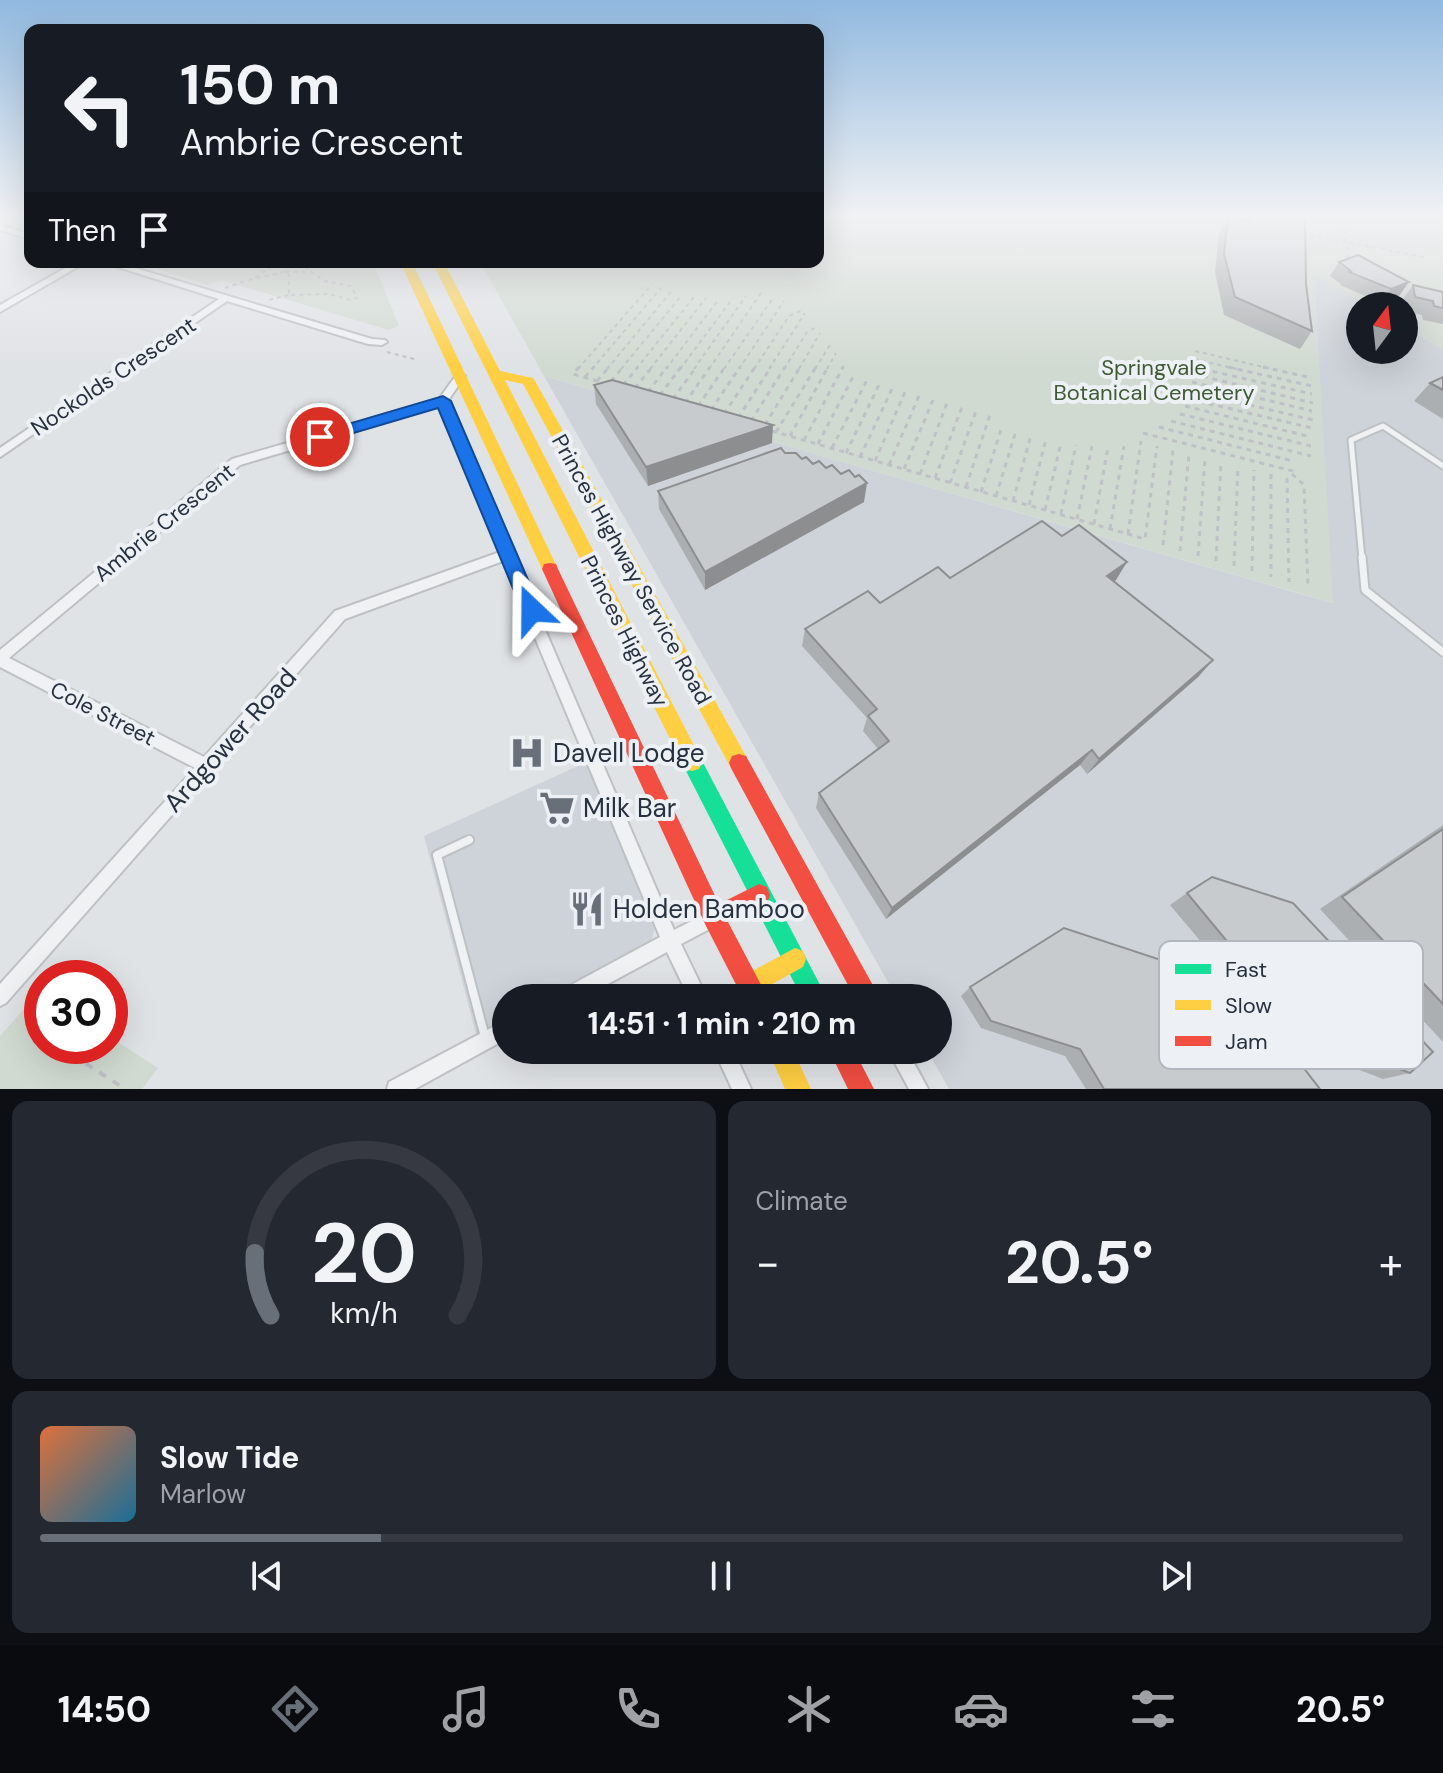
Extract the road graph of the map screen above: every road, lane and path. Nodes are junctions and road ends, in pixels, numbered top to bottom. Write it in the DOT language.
graph roads {
  1 [pos="72,268"];
  2 [pos="126,268"];
  3 [pos="270,268"];
  4 [pos="305,268"];
  5 [pos="409,268"];
  6 [pos="441,268"];
  7 [pos="284,272"];
  8 [pos="309,272"];
  9 [pos="249,280"];
  10 [pos="652,284"];
  11 [pos="661,288"];
  12 [pos="671,292"];
  13 [pos="761,293"];
  14 [pos="210,294"];
  15 [pos="682,295"];
  16 [pos="746,296"];
  17 [pos="694,297"];
  18 [pos="226,298"];
  19 [pos="706,298"];
  20 [pos="733,298"];
  21 [pos="773,298"];
  22 [pos="719,299"];
  23 [pos="784,301"];
  24 [pos="0,309"];
  25 [pos="816,327"];
  26 [pos="820,333"];
  27 [pos="830,345"];
  28 [pos="384,347"];
  29 [pos="1195,351"];
  30 [pos="836,353"];
  31 [pos="414,359"];
  32 [pos="1194,359"];
  33 [pos="845,364"];
  34 [pos="1193,367"];
  35 [pos="855,373"];
  36 [pos="494,374"];
  37 [pos="1193,374"];
  38 [pos="460,376"];
  39 [pos="585,377"];
  40 [pos="1312,378"];
  41 [pos="867,380"];
  42 [pos="597,381"];
  43 [pos="1192,382"];
  44 [pos="609,384"];
  45 [pos="879,385"];
  46 [pos="1312,386"];
  47 [pos="621,388"];
  48 [pos="892,389"];
  49 [pos="633,391"];
  50 [pos="1191,391"];
  51 [pos="905,392"];
  52 [pos="1312,394"];
  53 [pos="645,395"];
  54 [pos="919,396"];
  55 [pos="658,398"];
  56 [pos="1189,399"];
  57 [pos="933,400"];
  58 [pos="443,401"];
  59 [pos="670,402"];
  60 [pos="947,403"];
  61 [pos="1313,403"];
  62 [pos="683,406"];
  63 [pos="1185,406"];
  64 [pos="962,407"];
  65 [pos="976,411"];
  66 [pos="1312,411"];
  67 [pos="709,413"];
  68 [pos="1180,414"];
  69 [pos="990,415"];
  70 [pos="722,417"];
  71 [pos="1313,420"];
  72 [pos="736,421"];
  73 [pos="1171,421"];
  74 [pos="749,425"];
  75 [pos="1002,427"];
  76 [pos="1159,427"];
  77 [pos="1312,428"];
  78 [pos="1016,431"];
  79 [pos="776,432"];
  80 [pos="1143,433"];
  81 [pos="1031,435"];
  82 [pos="790,436"];
  83 [pos="1311,437"];
  84 [pos="1046,439"];
  85 [pos="804,440"];
  86 [pos="1141,441"];
  87 [pos="1061,443"];
  88 [pos="818,444"];
  89 [pos="1076,445"];
  90 [pos="1092,446"];
  91 [pos="1124,446"];
  92 [pos="1157,446"];
  93 [pos="1311,446"];
  94 [pos="1108,447"];
  95 [pos="832,448"];
  96 [pos="1173,450"];
  97 [pos="0,453"];
  98 [pos="846,453"];
  99 [pos="1189,454"];
  100 [pos="1311,456"];
  101 [pos="860,457"];
  102 [pos="1205,458"];
  103 [pos="875,461"];
  104 [pos="1293,461"];
  105 [pos="1221,462"];
  106 [pos="889,465"];
  107 [pos="1238,466"];
  108 [pos="1443,466"];
  109 [pos="904,469"];
  110 [pos="1254,470"];
  111 [pos="920,474"];
  112 [pos="1271,474"];
  113 [pos="935,478"];
  114 [pos="1287,478"];
  115 [pos="950,483"];
  116 [pos="966,487"];
  117 [pos="981,492"];
  118 [pos="996,496"];
  119 [pos="1013,501"];
  120 [pos="1029,505"];
  121 [pos="1045,510"];
  122 [pos="1061,514"];
  123 [pos="1077,519"];
  124 [pos="1094,524"];
  125 [pos="1110,529"];
  126 [pos="1128,534"];
  127 [pos="1163,545"];
  128 [pos="1180,551"];
  129 [pos="508,554"];
  130 [pos="1198,556"];
  131 [pos="1216,561"];
  132 [pos="1234,566"];
  133 [pos="1252,571"];
  134 [pos="1271,577"];
  135 [pos="1289,582"];
  136 [pos="1308,587"];
  137 [pos="1443,652"];
  138 [pos="0,659"];
  139 [pos="206,766"];
  140 [pos="469,840"];
  141 [pos="759,895"];
  142 [pos="714,918"];
  143 [pos="670,940"];
  144 [pos="795,959"];
  145 [pos="590,984"];
  146 [pos="691,984"];
  147 [pos="748,984"];
  148 [pos="761,984"];
  149 [pos="808,984"];
  150 [pos="860,984"];
  151 [pos="0,997"];
  152 [pos="492,1037"];
  153 [pos="486,1040"];
  154 [pos="87,1064"];
  155 [pos="730,1064"];
  156 [pos="786,1064"];
  157 [pos="848,1064"];
  158 [pos="905,1064"];
  159 [pos="125,1089"];
  160 [pos="396,1089"];
  161 [pos="742,1089"];
  162 [pos="798,1089"];
  163 [pos="861,1089"];
  164 [pos="919,1089"];
  1 -- 24 [label="street"];
  2 -- 14 [label="street"];
  3 -- 9 [label="path"];
  4 -- 8 [label="path"];
  5 -- 38 [label="main road, Princes Highway"];
  6 -- 36 [label="main road, Princes Highway"];
  7 -- 8 [label="path"];
  7 -- 8 [label="path"];
  7 -- 9 [label="path"];
  9 -- 14 [label="path"];
  10 -- 39 [label="path"];
  11 -- 39 [label="path"];
  12 -- 42 [label="path"];
  13 -- 62 [label="path"];
  14 -- 18 [label="street"];
  15 -- 44 [label="path"];
  16 -- 59 [label="path"];
  17 -- 47 [label="path"];
  18 -- 28 [label="street"];
  18 -- 97 [label="street, Nockolds Crescent"];
  19 -- 49 [label="path"];
  20 -- 55 [label="path"];
  21 -- 62 [label="path"];
  22 -- 53 [label="path"];
  23 -- 67 [label="path"];
  25 -- 74 [label="path"];
  26 -- 79 [label="path"];
  27 -- 79 [label="path"];
  28 -- 31 [label="path"];
  29 -- 40 [label="path"];
  30 -- 82 [label="path"];
  32 -- 46 [label="path"];
  33 -- 85 [label="path"];
  34 -- 52 [label="path"];
  35 -- 88 [label="path"];
  36 -- 141 [label="main road, Princes Highway"];
  36 -- 150 [label="main road, Princes Highway Service Road"];
  37 -- 61 [label="path"];
  38 -- 58 [label="street"];
  38 -- 142 [label="main road, Princes Highway"];
  39 -- 42 [label="path"];
  41 -- 95 [label="path"];
  42 -- 44 [label="path"];
  43 -- 66 [label="path"];
  44 -- 47 [label="path"];
  45 -- 98 [label="path"];
  47 -- 49 [label="path"];
  48 -- 101 [label="path"];
  49 -- 53 [label="path"];
  50 -- 71 [label="path"];
  51 -- 103 [label="path"];
  53 -- 55 [label="path"];
  54 -- 106 [label="path"];
  55 -- 59 [label="path"];
  56 -- 77 [label="path"];
  57 -- 109 [label="path"];
  58 -- 129 [label="street"];
  58 -- 138 [label="street, Ambrie Crescent"];
  59 -- 62 [label="path"];
  60 -- 111 [label="path"];
  63 -- 83 [label="path"];
  64 -- 113 [label="path"];
  65 -- 115 [label="path"];
  68 -- 93 [label="path"];
  69 -- 116 [label="path"];
  70 -- 72 [label="path"];
  73 -- 100 [label="path"];
  75 -- 117 [label="path"];
  76 -- 104 [label="path"];
  78 -- 118 [label="path"];
  79 -- 82 [label="path"];
  80 -- 136 [label="path"];
  81 -- 119 [label="path"];
  82 -- 85 [label="path"];
  84 -- 120 [label="path"];
  85 -- 88 [label="path"];
  86 -- 126 [label="path"];
  87 -- 121 [label="path"];
  88 -- 95 [label="path"];
  89 -- 122 [label="path"];
  90 -- 123 [label="path"];
  91 -- 125 [label="path"];
  92 -- 126 [label="path"];
  94 -- 124 [label="path"];
  95 -- 98 [label="path"];
  96 -- 127 [label="path"];
  98 -- 101 [label="path"];
  99 -- 128 [label="path"];
  101 -- 103 [label="path"];
  102 -- 130 [label="path"];
  103 -- 106 [label="path"];
  105 -- 131 [label="path"];
  106 -- 109 [label="path"];
  107 -- 132 [label="path"];
  108 -- 137 [label="lane"];
  109 -- 111 [label="path"];
  110 -- 133 [label="path"];
  111 -- 113 [label="path"];
  112 -- 134 [label="path"];
  113 -- 115 [label="path"];
  114 -- 135 [label="path"];
  115 -- 116 [label="path"];
  116 -- 117 [label="path"];
  117 -- 118 [label="path"];
  118 -- 119 [label="path"];
  119 -- 120 [label="path"];
  120 -- 121 [label="path"];
  121 -- 122 [label="path"];
  122 -- 123 [label="path"];
  123 -- 124 [label="path"];
  124 -- 125 [label="path"];
  125 -- 126 [label="path"];
  129 -- 139 [label="street, Ardgower Road"];
  129 -- 143 [label="street"];
  138 -- 139 [label="street, Cole Street"];
  139 -- 151 [label="street, Ardgower Road"];
  140 -- 153 [label="lane"];
  141 -- 142 [label="main road"];
  141 -- 144 [label="main road, Princes Highway"];
  142 -- 143 [label="street"];
  142 -- 147 [label="main road, Princes Highway"];
  143 -- 145 [label="street"];
  143 -- 146 [label="street"];
  144 -- 148 [label="main road"];
  144 -- 149 [label="main road, Princes Highway"];
  152 -- 153 [label="street"];
  153 -- 160 [label="street"];
  154 -- 159 [label="path"];
  155 -- 161 [label="street"];
  156 -- 162 [label="main road"];
  157 -- 163 [label="main road"];
  158 -- 164 [label="street"];
}
